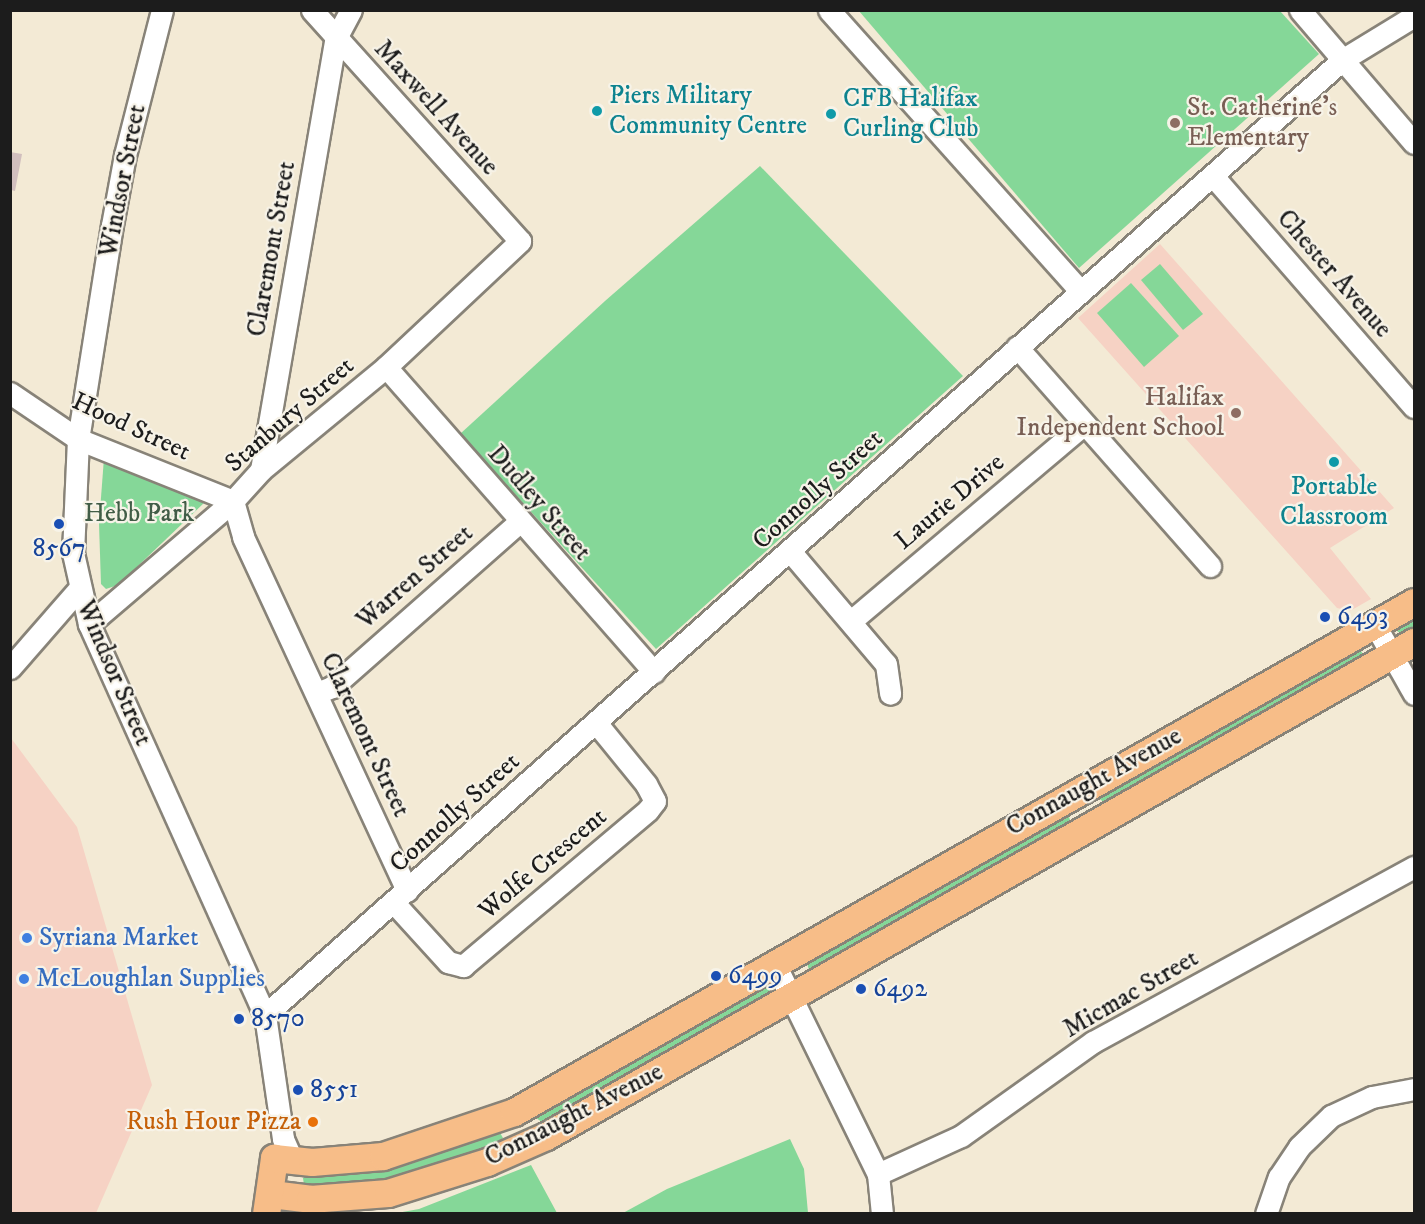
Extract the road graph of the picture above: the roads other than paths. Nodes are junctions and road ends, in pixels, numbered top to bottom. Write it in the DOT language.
graph roads {
  1 [pos="162,10"];
  2 [pos="312,10"];
  3 [pos="351,10"];
  4 [pos="829,10"];
  5 [pos="1300,10"];
  6 [pos="1414,16"];
  7 [pos="336,38"];
  8 [pos="1342,60"];
  9 [pos="1414,143"];
  10 [pos="1213,176"];
  11 [pos="520,241"];
  12 [pos="1081,292"];
  13 [pos="1017,347"];
  14 [pos="386,367"];
  15 [pos="10,393"];
  16 [pos="1414,407"];
  17 [pos="1084,424"];
  18 [pos="78,439"];
  19 [pos="261,470"];
  20 [pos="233,501"];
  21 [pos="519,522"];
  22 [pos="790,551"];
  23 [pos="1210,566"];
  24 [pos="79,589"];
  25 [pos="1414,602"];
  26 [pos="851,621"];
  27 [pos="89,624"];
  28 [pos="1375,625"];
  29 [pos="1404,648"];
  30 [pos="10,668"];
  31 [pos="654,672"];
  32 [pos="316,693"];
  33 [pos="890,694"];
  34 [pos="1414,694"];
  35 [pos="597,724"];
  36 [pos="1076,791"];
  37 [pos="1095,823"];
  38 [pos="1414,867"];
  39 [pos="401,897"];
  40 [pos="775,964"];
  41 [pos="793,997"];
  42 [pos="265,1015"];
  43 [pos="1414,1089"];
  44 [pos="284,1153"];
  45 [pos="878,1174"];
  46 [pos="362,1198"];
  47 [pos="278,1204"];
  48 [pos="315,1214"];
  49 [pos="882,1214"];
  50 [pos="1266,1214"];
  1 -- 18 [label="street, Windsor Street"];
  2 -- 7 [label="street, Maxwell Avenue"];
  3 -- 7 [label="street, Claremont Street"];
  4 -- 12 [label="street"];
  5 -- 8 [label="street"];
  6 -- 8 [label="street, Connolly Street"];
  7 -- 11 [label="street, Maxwell Avenue"];
  7 -- 19 [label="street, Claremont Street"];
  8 -- 9 [label="street"];
  8 -- 10 [label="street, Connolly Street"];
  10 -- 12 [label="street, Connolly Street"];
  10 -- 16 [label="street, Chester Avenue"];
  11 -- 14 [label="street, Stanbury Street"];
  12 -- 13 [label="street, Connolly Street"];
  13 -- 17 [label="street"];
  13 -- 22 [label="street, Connolly Street"];
  14 -- 19 [label="street, Stanbury Street"];
  14 -- 21 [label="street, Dudley Street"];
  15 -- 18 [label="street, Hood Street"];
  17 -- 23 [label="street"];
  17 -- 26 [label="street, Laurie Drive"];
  18 -- 20 [label="street, Hood Street"];
  18 -- 24 [label="street, Windsor Street"];
  19 -- 20 [label="street, Stanbury Street"];
  20 -- 27 [label="street, Stanbury Street"];
  20 -- 32 [label="street, Claremont Street"];
  21 -- 31 [label="street, Dudley Street"];
  21 -- 32 [label="street, Warren Street"];
  22 -- 26 [label="street"];
  22 -- 31 [label="street, Connolly Street"];
  24 -- 27 [label="street, Windsor Street"];
  24 -- 30 [label="street"];
  25 -- 28 [label="main road, Connaught Avenue"];
  26 -- 33 [label="street"];
  27 -- 42 [label="street, Windsor Street"];
  28 -- 29 [label="street"];
  28 -- 36 [label="main road, Connaught Avenue"];
  29 -- 34 [label="street"];
  29 -- 37 [label="main road, Connaught Avenue"];
  31 -- 35 [label="street, Connolly Street"];
  32 -- 39 [label="street, Claremont Street"];
  35 -- 39 [label="street, Connolly Street"];
  35 -- 39 [label="street, Wolfe Crescent"];
  36 -- 37 [label="main road"];
  36 -- 40 [label="main road, Connaught Avenue"];
  37 -- 41 [label="main road, Connaught Avenue"];
  38 -- 45 [label="street, Micmac Street"];
  39 -- 42 [label="street, Connolly Street"];
  40 -- 41 [label="street"];
  40 -- 44 [label="main road, Connaught Avenue"];
  41 -- 45 [label="street"];
  41 -- 46 [label="main road, Connaught Avenue"];
  42 -- 44 [label="street, Windsor Street"];
  43 -- 50 [label="street"];
  44 -- 47 [label="main road, Windsor Street"];
  45 -- 49 [label="street"];
  46 -- 47 [label="main road, Connaught Avenue"];
  46 -- 48 [label="main road"];
}
